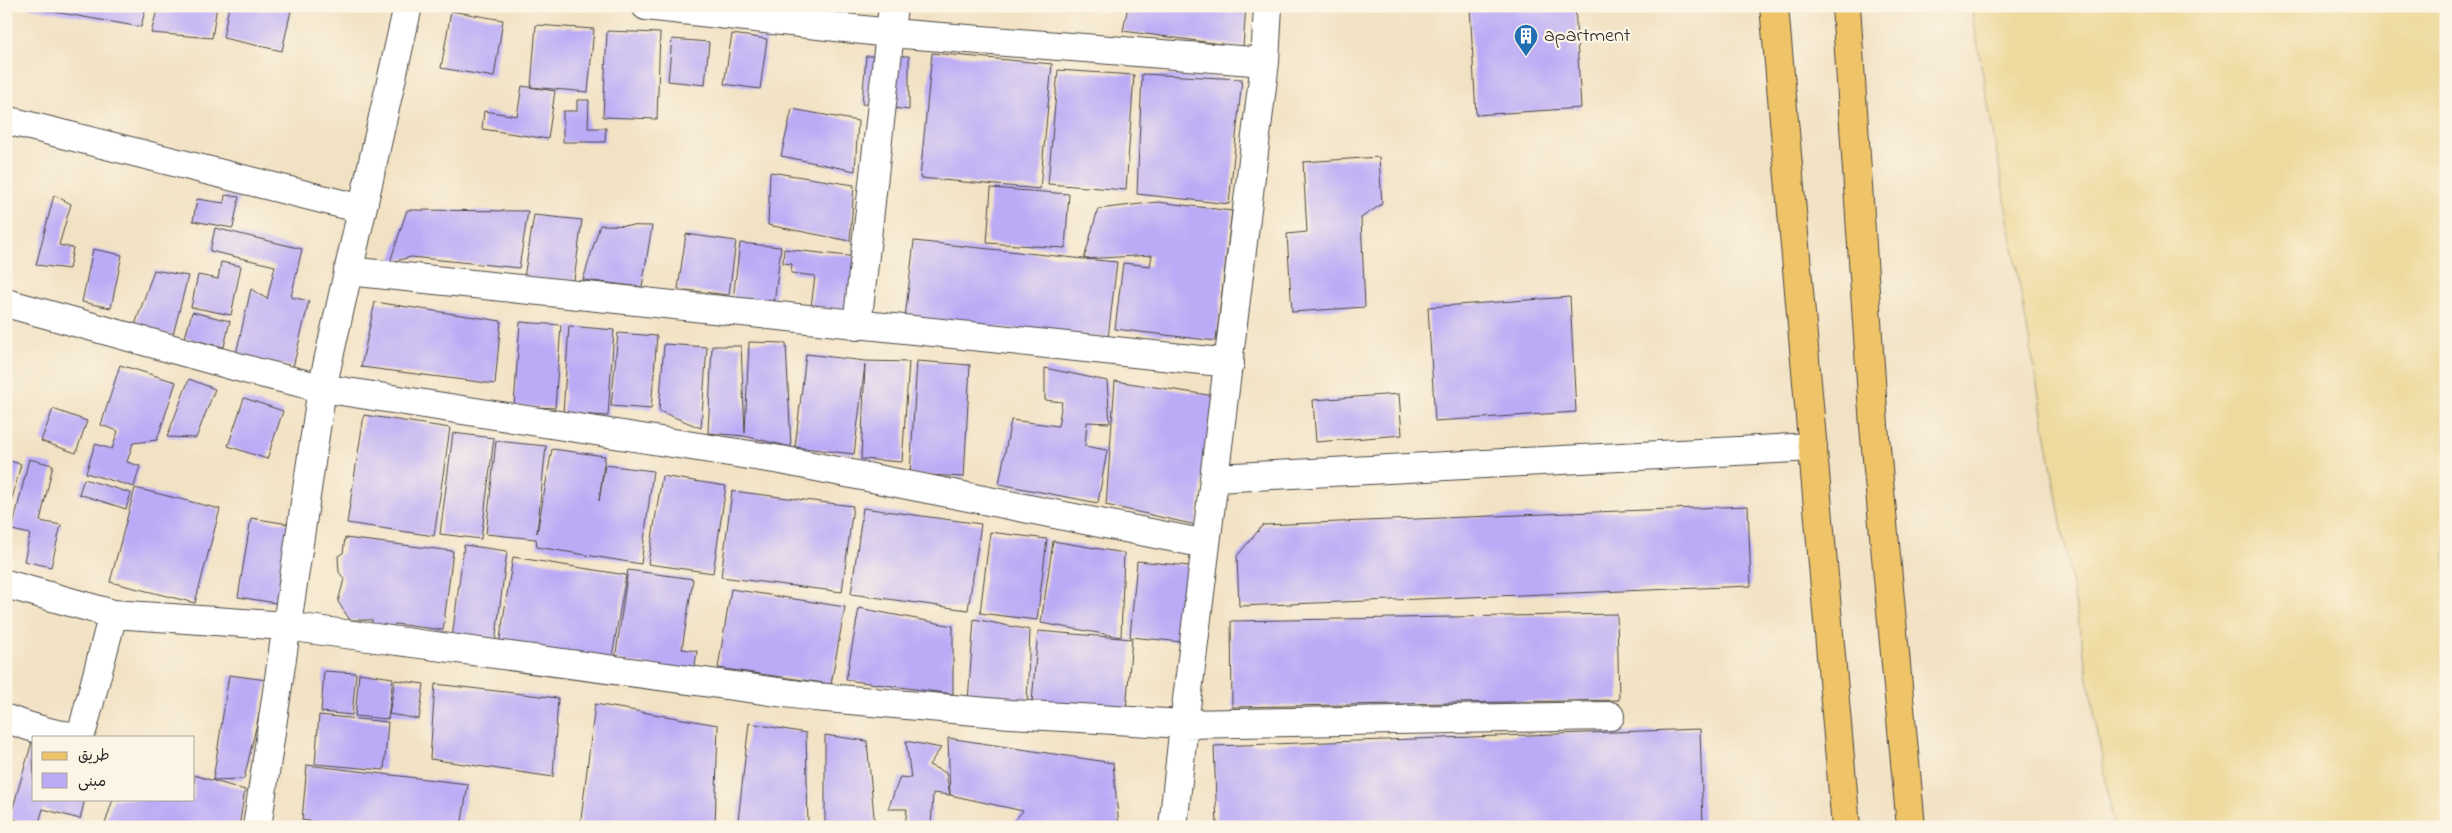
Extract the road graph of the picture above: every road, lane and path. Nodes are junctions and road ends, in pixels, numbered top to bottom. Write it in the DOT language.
graph roads {
  1 [pos="408,6"];
  2 [pos="646,6"];
  3 [pos="893,6"];
  4 [pos="1268,6"];
  5 [pos="1774,6"];
  6 [pos="1846,6"];
  7 [pos="890,33"];
  8 [pos="1265,62"];
  9 [pos="6,120"];
  10 [pos="362,209"];
  11 [pos="348,271"];
  12 [pos="6,303"];
  13 [pos="857,326"];
  14 [pos="1230,363"];
  15 [pos="322,388"];
  16 [pos="1813,447"];
  17 [pos="1215,478"];
  18 [pos="1206,544"];
  19 [pos="6,584"];
  20 [pos="113,614"];
  21 [pos="286,626"];
  22 [pos="1610,716"];
  23 [pos="6,719"];
  24 [pos="1184,724"];
  25 [pos="257,827"];
  26 [pos="1173,827"];
  27 [pos="1846,827"];
  28 [pos="1910,827"];
  1 -- 10 [label="street"];
  2 -- 7 [label="street"];
  3 -- 7 [label="street"];
  4 -- 8 [label="street"];
  5 -- 16 [label="main road"];
  6 -- 28 [label="main road"];
  7 -- 8 [label="street"];
  7 -- 13 [label="street"];
  8 -- 14 [label="street"];
  9 -- 10 [label="street"];
  10 -- 11 [label="street"];
  11 -- 13 [label="street"];
  11 -- 15 [label="street"];
  12 -- 15 [label="street"];
  13 -- 14 [label="street"];
  14 -- 17 [label="street"];
  15 -- 18 [label="street"];
  15 -- 21 [label="street"];
  16 -- 17 [label="street"];
  16 -- 27 [label="main road"];
  17 -- 18 [label="street"];
  18 -- 24 [label="street"];
  19 -- 20 [label="street"];
  20 -- 21 [label="street"];
  20 -- 23 [label="street"];
  21 -- 24 [label="street"];
  21 -- 25 [label="street"];
  22 -- 24 [label="street"];
  24 -- 26 [label="street"];
}
